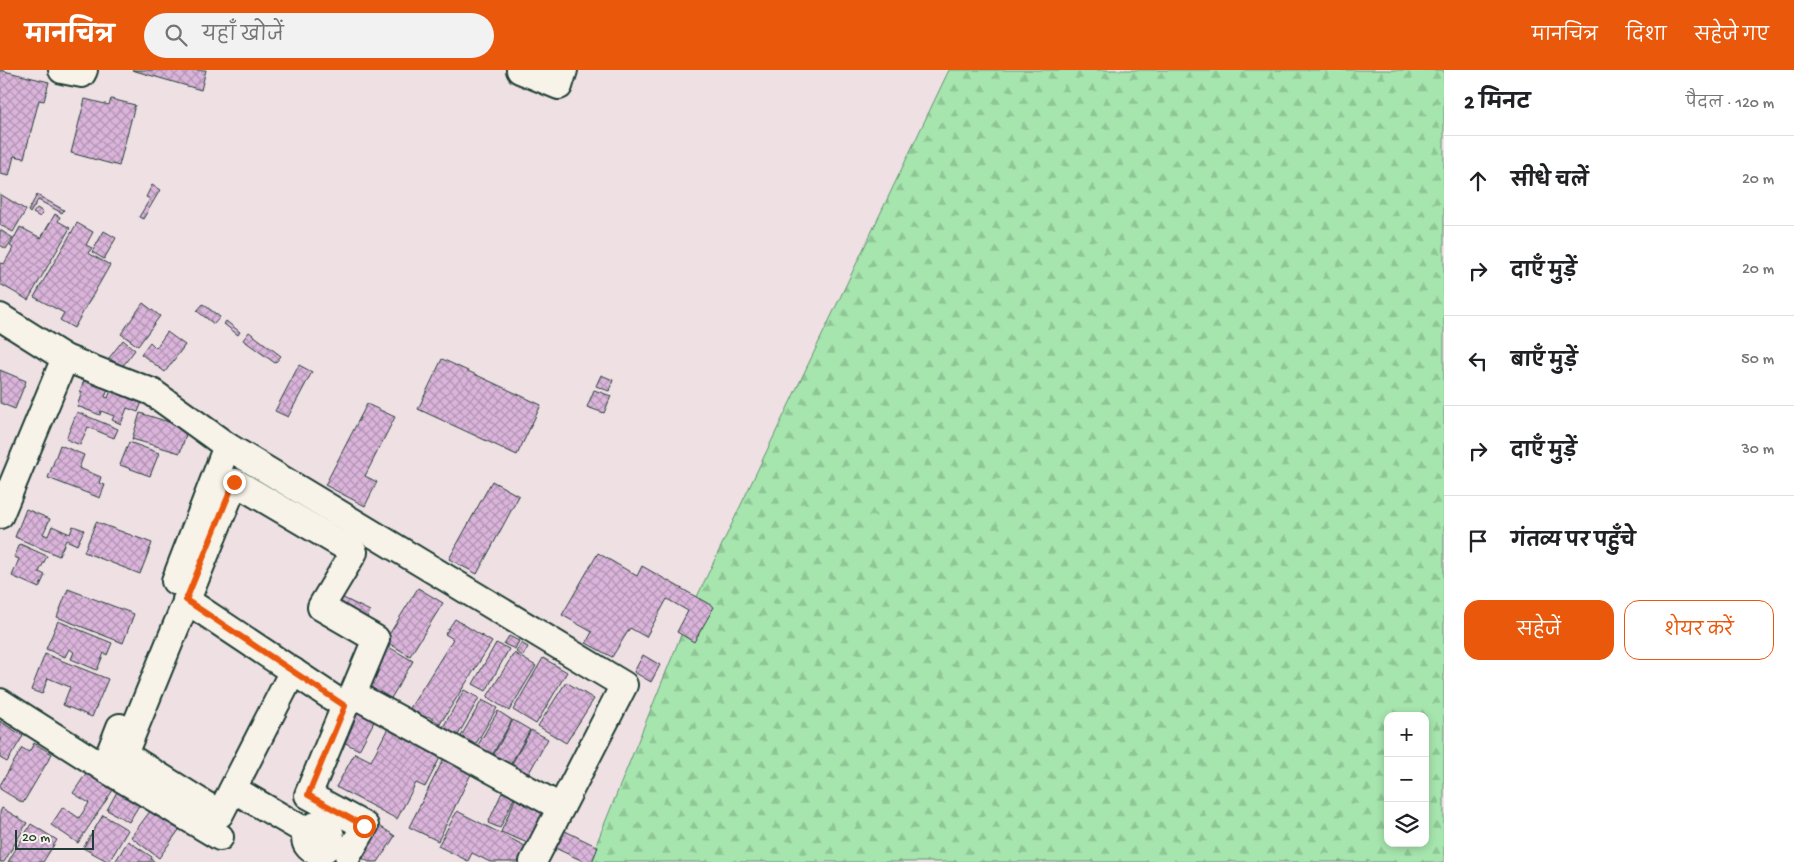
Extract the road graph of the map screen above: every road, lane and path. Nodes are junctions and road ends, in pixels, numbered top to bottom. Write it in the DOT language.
graph roads {
  1 [pos="62,70"];
  2 [pos="84,70"];
  3 [pos="520,70"];
  4 [pos="564,70"];
  5 [pos="0,317"];
  6 [pos="65,358"];
  7 [pos="227,446"];
  8 [pos="0,515"];
  9 [pos="186,600"];
  10 [pos="293,671"];
  11 [pos="349,700"];
  12 [pos="0,702"];
  13 [pos="104,768"];
  14 [pos="233,789"];
  15 [pos="560,807"];
  16 [pos="307,832"];
  17 [pos="220,836"];
  18 [pos="348,855"];
  19 [pos="533,862"];
  1 -- 2 [label="street"];
  3 -- 4 [label="street"];
  5 -- 6 [label="street"];
  6 -- 7 [label="street"];
  6 -- 8 [label="street"];
  7 -- 13 [label="street"];
  7 -- 15 [label="street"];
  9 -- 10 [label="street"];
  9 -- 11 [label="street"];
  9 -- 14 [label="street"];
  10 -- 11 [label="street"];
  10 -- 14 [label="street"];
  11 -- 15 [label="street"];
  11 -- 18 [label="street"];
  12 -- 13 [label="street"];
  13 -- 17 [label="street"];
  14 -- 16 [label="street"];
  15 -- 19 [label="street"];
}
